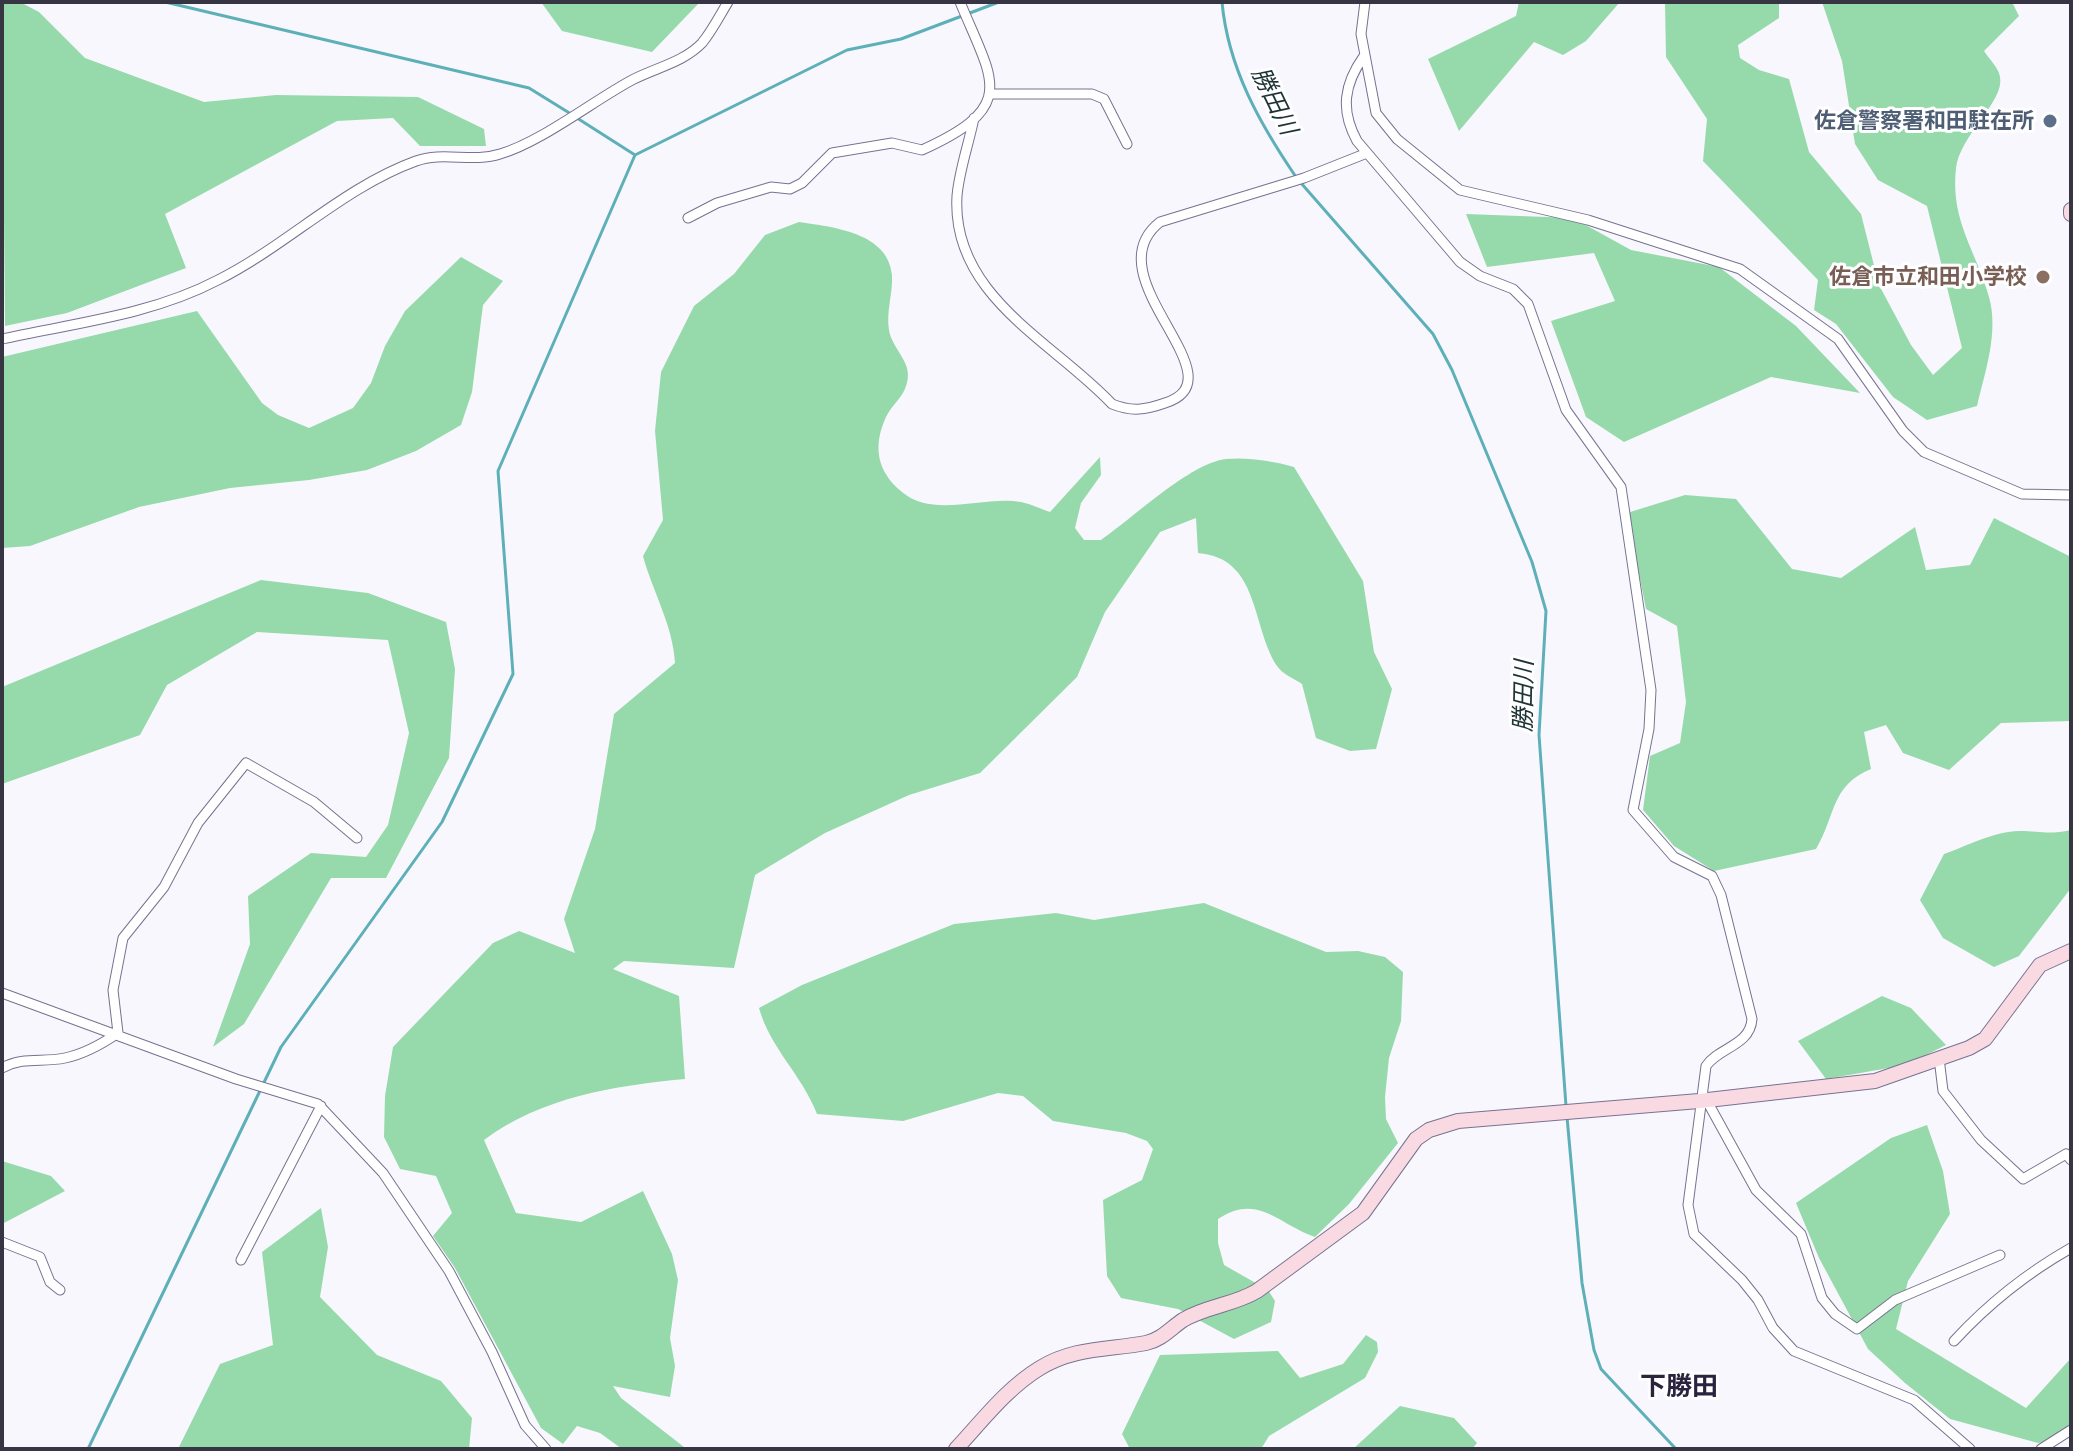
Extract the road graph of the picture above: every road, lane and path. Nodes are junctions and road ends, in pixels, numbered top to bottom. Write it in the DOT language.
graph roads {
  1 [pos="728,2"];
  2 [pos="960,2"];
  3 [pos="1365,2"];
  4 [pos="1364,56"];
  5 [pos="991,94"];
  6 [pos="974,118"];
  7 [pos="1127,144"];
  8 [pos="1367,153"];
  9 [pos="688,218"];
  10 [pos="2,339"];
  11 [pos="2071,495"];
  12 [pos="357,838"];
  13 [pos="2071,951"];
  14 [pos="2,993"];
  15 [pos="118,1033"];
  16 [pos="1939,1058"];
  17 [pos="2,1068"];
  18 [pos="1703,1101"];
  19 [pos="321,1106"];
  20 [pos="2071,1160"];
  21 [pos="2,1242"];
  22 [pos="2071,1248"];
  23 [pos="2000,1255"];
  24 [pos="241,1260"];
  25 [pos="60,1290"];
  26 [pos="1954,1341"];
  27 [pos="2071,1430"];
  28 [pos="546,1449"];
  29 [pos="956,1449"];
  30 [pos="1970,1449"];
  31 [pos="2041,1449"];
  1 -- 10 [label="street"];
  2 -- 5 [label="street"];
  3 -- 4 [label="street"];
  4 -- 8 [label="street"];
  4 -- 11 [label="street"];
  5 -- 6 [label="street"];
  5 -- 7 [label="street"];
  6 -- 8 [label="street"];
  6 -- 9 [label="street"];
  8 -- 18 [label="street"];
  12 -- 15 [label="street"];
  13 -- 16 [label="street"];
  14 -- 15 [label="street"];
  15 -- 17 [label="street"];
  15 -- 19 [label="street"];
  16 -- 18 [label="street"];
  16 -- 20 [label="street"];
  18 -- 23 [label="street"];
  18 -- 29 [label="street"];
  18 -- 30 [label="street"];
  19 -- 24 [label="street"];
  19 -- 28 [label="street"];
  21 -- 25 [label="street"];
  22 -- 26 [label="street"];
  27 -- 31 [label="street"];
}
